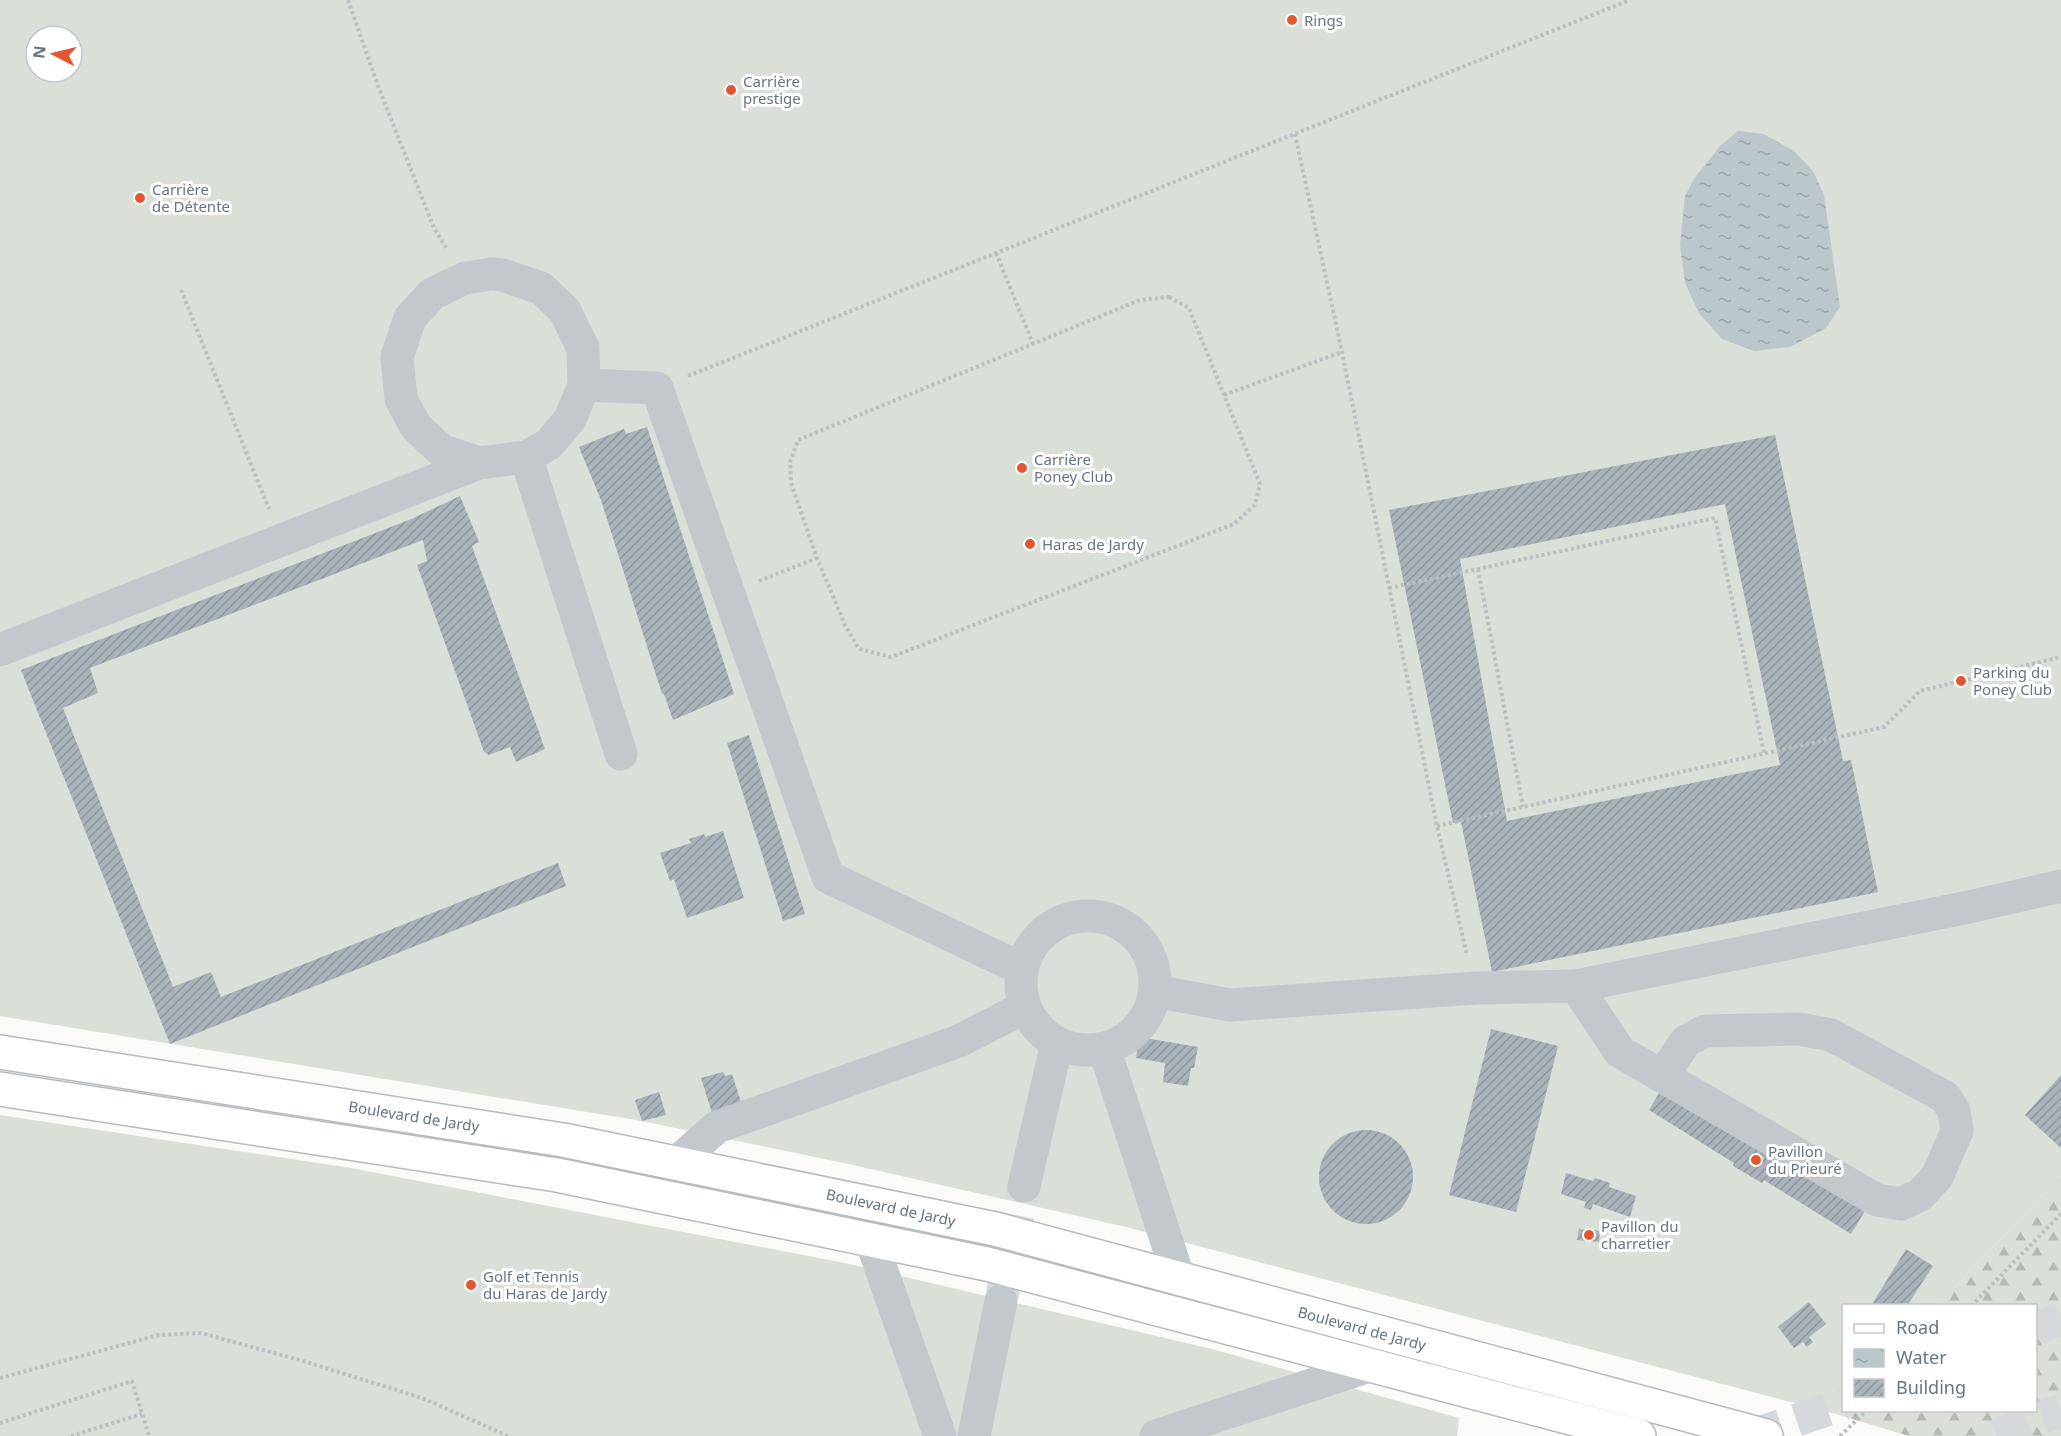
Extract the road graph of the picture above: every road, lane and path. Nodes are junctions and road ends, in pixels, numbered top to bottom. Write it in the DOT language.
graph roads {
  1 [pos="348,0"];
  2 [pos="1630,0"];
  3 [pos="1295,134"];
  4 [pos="996,253"];
  5 [pos="465,278"];
  6 [pos="181,290"];
  7 [pos="1033,344"];
  8 [pos="1342,352"];
  9 [pos="584,385"];
  10 [pos="657,388"];
  11 [pos="1224,394"];
  12 [pos="526,457"];
  13 [pos="479,463"];
  14 [pos="281,540"];
  15 [pos="817,558"];
  16 [pos="1478,569"];
  17 [pos="1389,588"];
  18 [pos="728,592"];
  19 [pos="0,650"];
  20 [pos="2061,657"];
  21 [pos="1764,753"];
  22 [pos="621,754"];
  23 [pos="1523,807"];
  24 [pos="1437,826"];
  25 [pos="2061,886"];
  26 [pos="1022,969"];
  27 [pos="1576,986"];
  28 [pos="1477,988"];
  29 [pos="1154,991"];
  30 [pos="1024,1006"];
  31 [pos="1057,1043"];
  32 [pos="1104,1048"];
  33 [pos="0,1052"];
  34 [pos="1662,1076"];
  35 [pos="0,1089"];
  36 [pos="676,1163"];
  37 [pos="1024,1186"];
  38 [pos="2061,1214"];
  39 [pos="871,1240"];
  40 [pos="1179,1279"];
  41 [pos="1001,1301"];
  42 [pos="1972,1304"];
  43 [pos="1369,1366"];
  44 [pos="0,1378"];
  45 [pos="1865,1412"];
  46 [pos="142,1414"];
  47 [pos="0,1423"];
  48 [pos="71,1436"];
  49 [pos="149,1436"];
  50 [pos="508,1436"];
  51 [pos="940,1436"];
  52 [pos="974,1436"];
  53 [pos="1156,1436"];
  54 [pos="1639,1436"];
  55 [pos="1766,1436"];
  56 [pos="1840,1436"];
  1 -- 5 [label="path"];
  2 -- 3 [label="path"];
  3 -- 4 [label="path"];
  3 -- 8 [label="path"];
  4 -- 7 [label="path"];
  4 -- 10 [label="path"];
  5 -- 9 [label="lane"];
  5 -- 13 [label="lane"];
  6 -- 14 [label="path"];
  7 -- 11 [label="path"];
  7 -- 15 [label="path"];
  8 -- 11 [label="path"];
  8 -- 17 [label="path"];
  9 -- 10 [label="lane"];
  9 -- 12 [label="lane"];
  10 -- 18 [label="lane"];
  11 -- 15 [label="path"];
  12 -- 13 [label="lane"];
  12 -- 22 [label="lane"];
  13 -- 14 [label="lane"];
  14 -- 19 [label="lane"];
  15 -- 18 [label="path"];
  16 -- 17 [label="path"];
  16 -- 21 [label="path"];
  16 -- 23 [label="path"];
  17 -- 24 [label="path"];
  18 -- 26 [label="lane"];
  20 -- 21 [label="path"];
  21 -- 23 [label="path"];
  23 -- 24 [label="path"];
  24 -- 28 [label="path"];
  25 -- 27 [label="lane"];
  26 -- 29 [label="lane"];
  26 -- 30 [label="lane"];
  27 -- 28 [label="lane"];
  27 -- 34 [label="lane"];
  28 -- 29 [label="lane"];
  29 -- 32 [label="lane"];
  30 -- 31 [label="lane"];
  30 -- 36 [label="lane"];
  31 -- 32 [label="lane"];
  31 -- 37 [label="lane"];
  32 -- 40 [label="lane"];
  33 -- 36 [label="main road, Boulevard de Jardy"];
  34 -- 34 [label="lane"];
  35 -- 39 [label="main road"];
  36 -- 40 [label="main road, Boulevard de Jardy"];
  38 -- 42 [label="path"];
  39 -- 43 [label="main road"];
  39 -- 51 [label="lane"];
  40 -- 55 [label="main road, Boulevard de Jardy"];
  41 -- 52 [label="lane"];
  43 -- 53 [label="lane"];
  43 -- 54 [label="main road"];
  44 -- 50 [label="path"];
  45 -- 56 [label="path"];
  46 -- 47 [label="path"];
  46 -- 48 [label="path"];
  46 -- 49 [label="path"];
}
